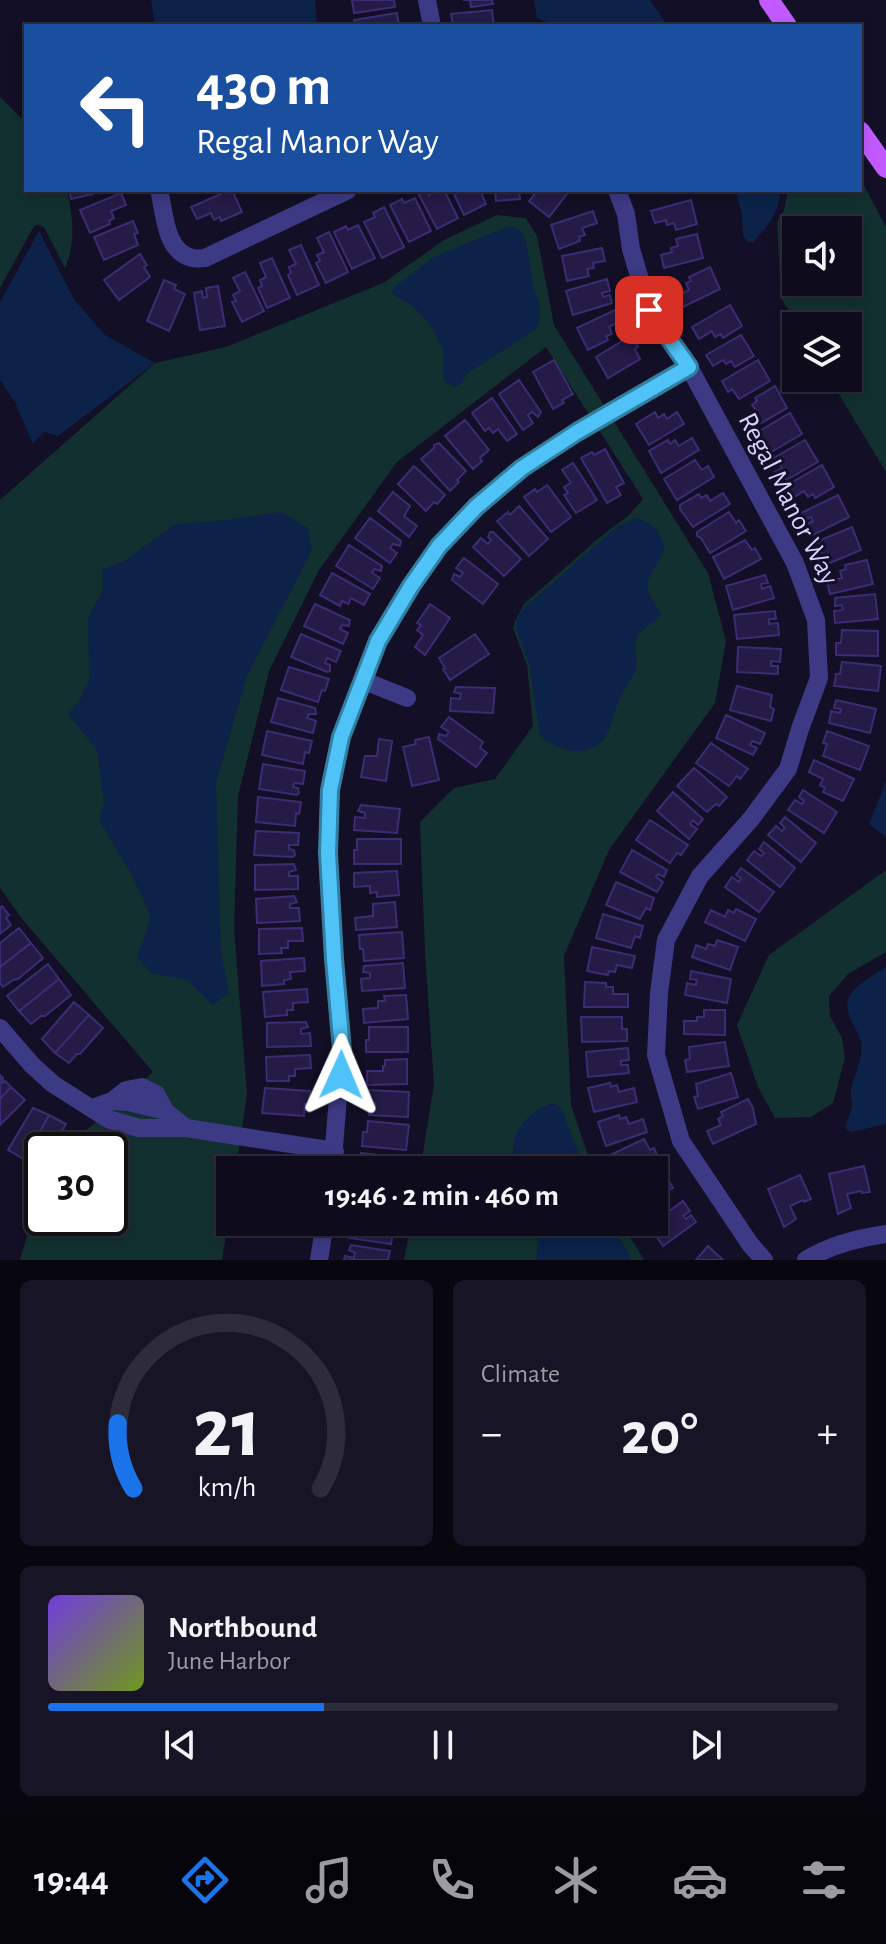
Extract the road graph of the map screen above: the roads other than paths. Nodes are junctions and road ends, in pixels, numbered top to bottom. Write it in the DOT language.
graph roads {
  1 [pos="427,0"];
  2 [pos="769,0"];
  3 [pos="432,24"];
  4 [pos="786,24"];
  5 [pos="862,134"];
  6 [pos="886,168"];
  7 [pos="160,192"];
  8 [pos="344,192"];
  9 [pos="618,192"];
  10 [pos="689,367"];
  11 [pos="362,680"];
  12 [pos="407,698"];
  13 [pos="0,1028"];
  14 [pos="120,1101"];
  15 [pos="93,1108"];
  16 [pos="124,1124"];
  17 [pos="186,1128"];
  18 [pos="316,1156"];
  19 [pos="334,1156"];
  20 [pos="886,1234"];
  21 [pos="323,1236"];
  22 [pos="319,1260"];
  23 [pos="764,1260"];
  24 [pos="806,1260"];
  1 -- 3 [label="street"];
  2 -- 4 [label="main road"];
  5 -- 6 [label="main road"];
  7 -- 8 [label="street"];
  9 -- 10 [label="street, Regal Manor Way"];
  10 -- 11 [label="street"];
  10 -- 23 [label="street, Regal Manor Way"];
  11 -- 12 [label="street"];
  11 -- 19 [label="street"];
  13 -- 15 [label="street"];
  14 -- 15 [label="street"];
  14 -- 16 [label="street"];
  14 -- 17 [label="street"];
  15 -- 16 [label="street"];
  16 -- 17 [label="street"];
  17 -- 18 [label="street"];
  20 -- 24 [label="street"];
  21 -- 22 [label="street"];
}
